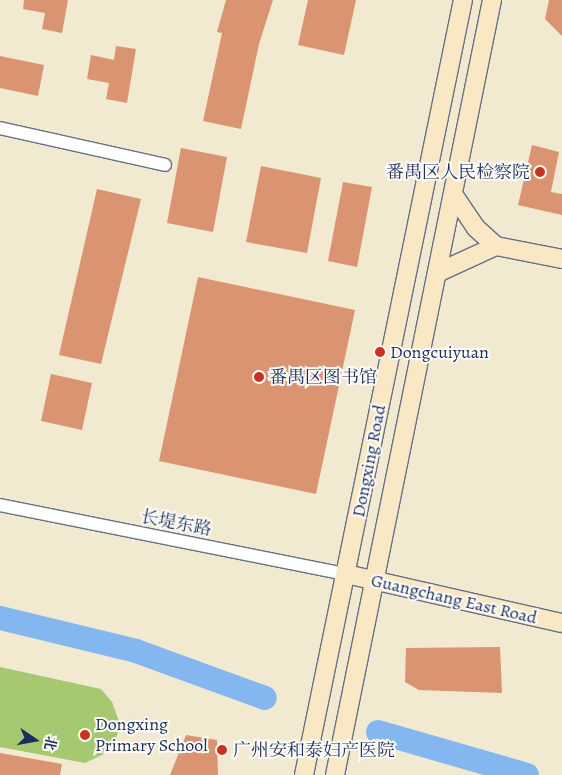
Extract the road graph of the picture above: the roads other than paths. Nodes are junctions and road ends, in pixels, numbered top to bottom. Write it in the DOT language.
graph roads {
  1 [pos="463,0"];
  2 [pos="492,0"];
  3 [pos="0,128"];
  4 [pos="165,165"];
  5 [pos="453,194"];
  6 [pos="496,246"];
  7 [pos="562,259"];
  8 [pos="437,273"];
  9 [pos="0,505"];
  10 [pos="346,574"];
  11 [pos="375,581"];
  12 [pos="562,623"];
  13 [pos="304,775"];
  14 [pos="335,775"];
  1 -- 10 [label="main road, Dongxing Road"];
  2 -- 5 [label="main road, Dongxing Road"];
  3 -- 4 [label="street"];
  5 -- 6 [label="main road"];
  5 -- 8 [label="main road, Dongxing Road"];
  6 -- 7 [label="main road"];
  6 -- 8 [label="main road"];
  8 -- 11 [label="main road, Dongxing Road"];
  9 -- 10 [label="street, 长堤东路"];
  10 -- 11 [label="main road, Guangchang East Road"];
  10 -- 13 [label="main road, Dongxing Road"];
  11 -- 12 [label="main road, Guangchang East Road"];
  11 -- 14 [label="main road, Dongxing Road"];
}
